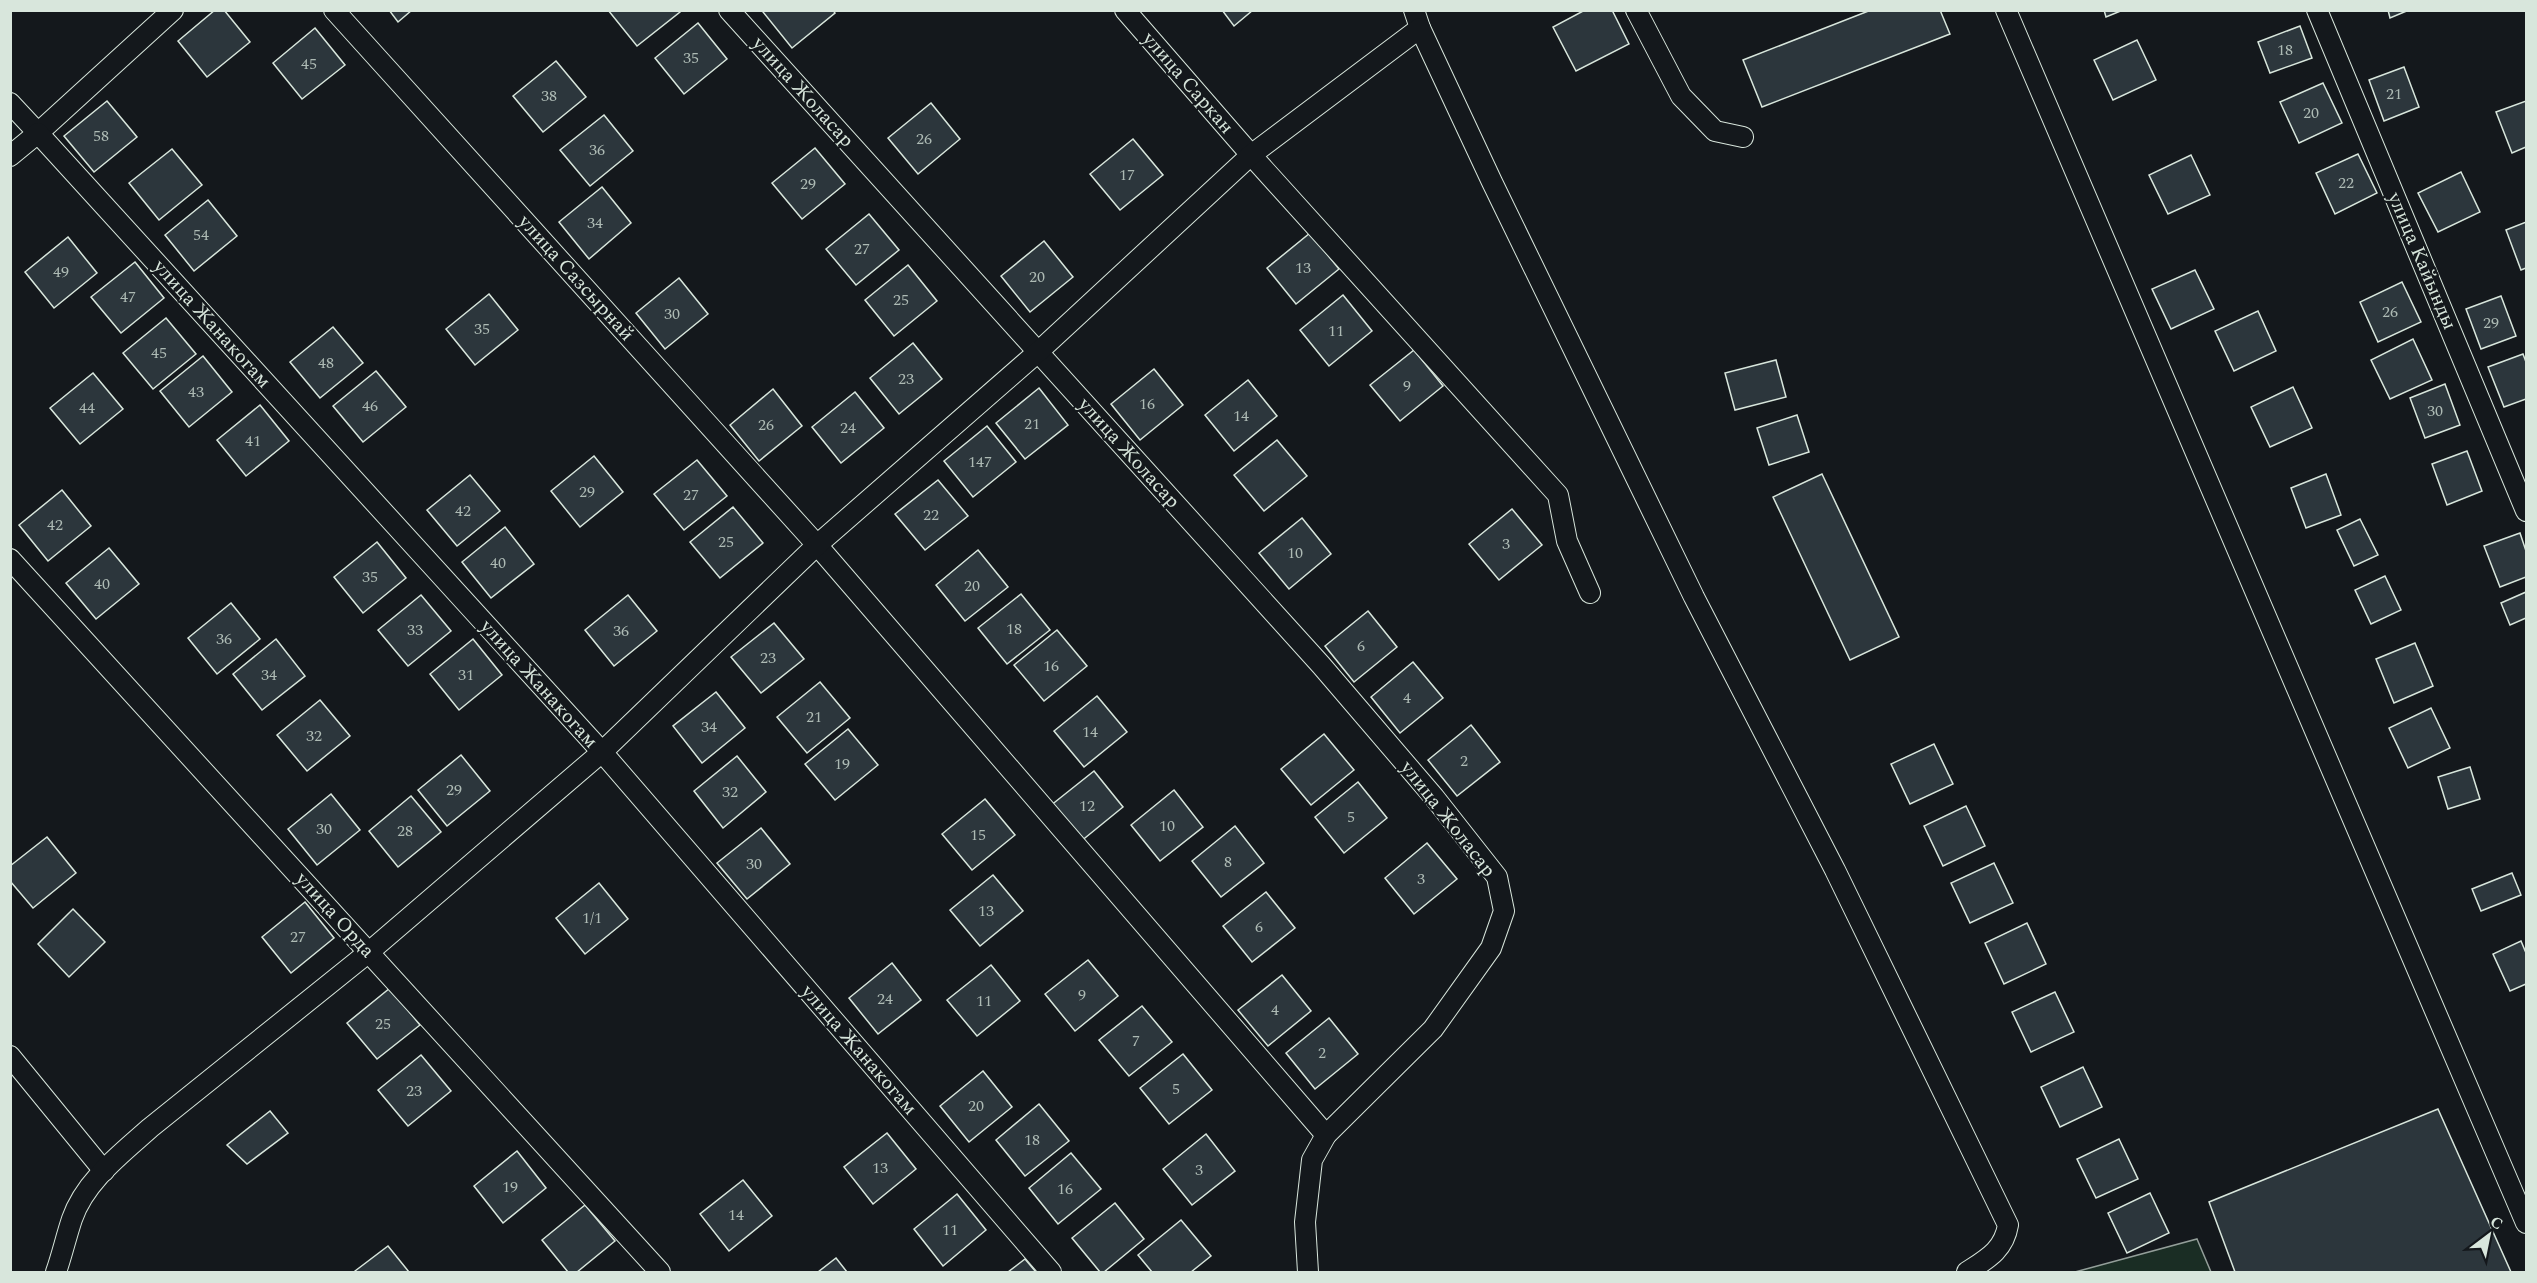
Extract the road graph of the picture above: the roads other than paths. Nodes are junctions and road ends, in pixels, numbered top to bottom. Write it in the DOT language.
graph roads {
  1 [pos="173,10"];
  2 [pos="334,10"];
  3 [pos="729,10"];
  4 [pos="1125,10"];
  5 [pos="1636,10"];
  6 [pos="2006,10"];
  7 [pos="2317,10"];
  8 [pos="1417,19"];
  9 [pos="10,103"];
  10 [pos="38,133"];
  11 [pos="1743,137"];
  12 [pos="1251,155"];
  13 [pos="10,156"];
  14 [pos="1038,352"];
  15 [pos="2526,511"];
  16 [pos="817,545"];
  17 [pos="10,558"];
  18 [pos="1590,593"];
  19 [pos="602,752"];
  20 [pos="369,952"];
  21 [pos="10,1056"];
  22 [pos="1326,1135"];
  23 [pos="104,1171"];
  24 [pos="2526,1223"];
  25 [pos="56,1272"];
  26 [pos="660,1272"];
  27 [pos="1051,1272"];
  28 [pos="1308,1272"];
  29 [pos="1967,1272"];
  1 -- 10 [label="street"];
  2 -- 16 [label="street, улица Сазсырнай"];
  3 -- 14 [label="street, улица Жоласар"];
  4 -- 12 [label="street, улица Саркан"];
  5 -- 11 [label="street"];
  6 -- 24 [label="street"];
  7 -- 15 [label="street, улица Кайынды"];
  8 -- 12 [label="street"];
  8 -- 29 [label="street"];
  9 -- 10 [label="street, улица Жанакогам"];
  10 -- 13 [label="street"];
  10 -- 19 [label="street, улица Жанакогам"];
  12 -- 14 [label="street"];
  12 -- 18 [label="street, улица Саркан"];
  14 -- 16 [label="street"];
  14 -- 22 [label="street, улица Жоласар"];
  16 -- 19 [label="street"];
  16 -- 22 [label="street, улица Сазсырнай"];
  17 -- 20 [label="street, улица Орда"];
  19 -- 20 [label="street"];
  19 -- 27 [label="street, улица Жанакогам"];
  20 -- 23 [label="street"];
  20 -- 26 [label="street, улица Орда"];
  21 -- 23 [label="street"];
  22 -- 28 [label="street"];
  23 -- 25 [label="street"];
}
